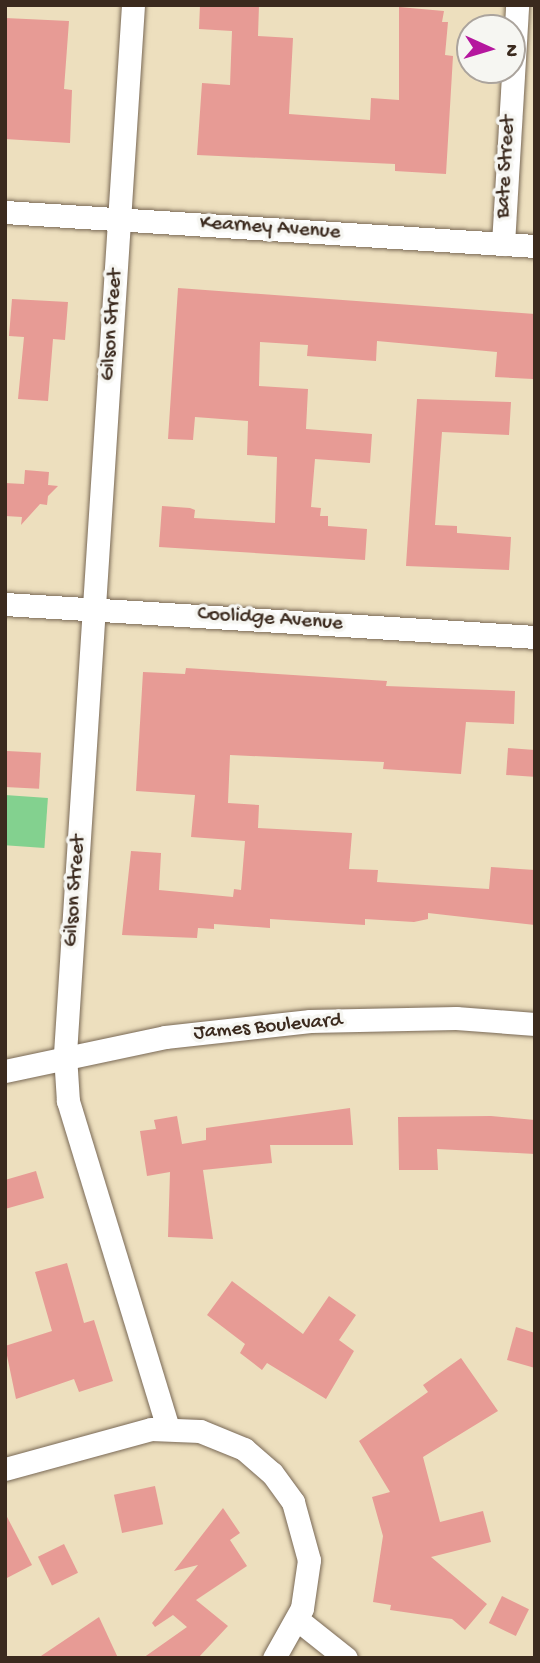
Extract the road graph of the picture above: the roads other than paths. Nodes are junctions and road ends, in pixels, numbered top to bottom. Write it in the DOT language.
graph roads {
  1 [pos="133,5"];
  2 [pos="517,5"];
  3 [pos="5,212"];
  4 [pos="120,219"];
  5 [pos="503,244"];
  6 [pos="535,246"];
  7 [pos="5,604"];
  8 [pos="94,609"];
  9 [pos="535,637"];
  10 [pos="535,1024"];
  11 [pos="65,1055"];
  12 [pos="5,1071"];
  13 [pos="168,1428"];
  14 [pos="5,1469"];
  15 [pos="298,1620"];
  16 [pos="274,1658"];
  17 [pos="346,1658"];
  1 -- 4 [label="street, Gilson Street"];
  2 -- 5 [label="street, Bate Street"];
  3 -- 4 [label="street, Kearney Avenue"];
  4 -- 5 [label="street, Kearney Avenue"];
  4 -- 8 [label="street, Gilson Street"];
  5 -- 6 [label="street, Kearney Avenue"];
  7 -- 8 [label="street, Coolidge Avenue"];
  8 -- 9 [label="street, Coolidge Avenue"];
  8 -- 11 [label="street, Gilson Street"];
  10 -- 11 [label="street, James Boulevard"];
  11 -- 12 [label="street, James Boulevard"];
  11 -- 13 [label="street, Gilson Street"];
  13 -- 14 [label="street"];
  13 -- 15 [label="street"];
  15 -- 16 [label="street"];
  15 -- 17 [label="street"];
}
